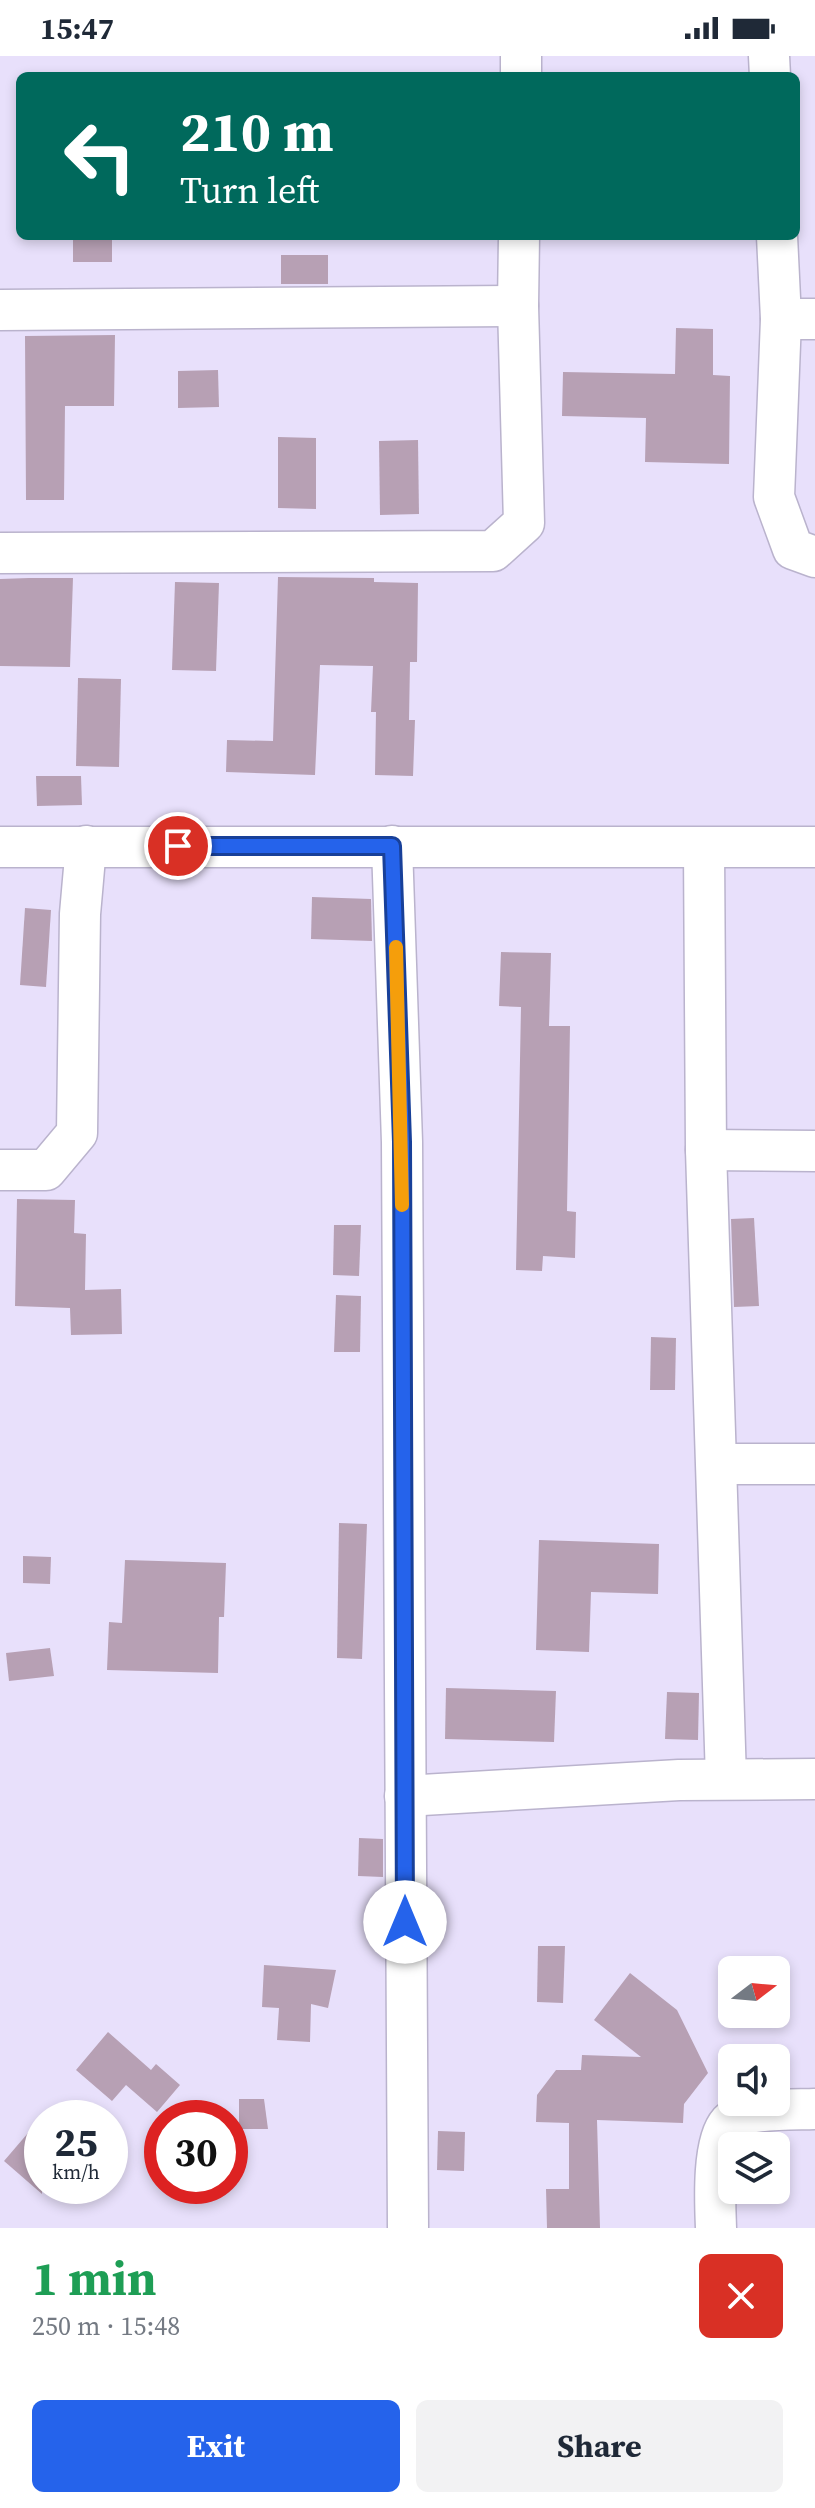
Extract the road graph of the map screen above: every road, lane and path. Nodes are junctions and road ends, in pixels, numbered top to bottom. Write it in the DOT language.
graph roads {
  1 [pos="519,240"];
  2 [pos="778,240"];
  3 [pos="518,306"];
  4 [pos="0,310"];
  5 [pos="798,319"];
  6 [pos="0,553"];
  7 [pos="815,557"];
  8 [pos="86,846"];
  9 [pos="392,846"];
  10 [pos="0,847"];
  11 [pos="815,847"];
  12 [pos="704,849"];
  13 [pos="706,1150"];
  14 [pos="815,1151"];
  15 [pos="0,1170"];
  16 [pos="718,1464"];
  17 [pos="815,1464"];
  18 [pos="726,1779"];
  19 [pos="815,1779"];
  20 [pos="405,1796"];
  21 [pos="815,2109"];
  22 [pos="408,2228"];
  23 [pos="716,2228"];
  1 -- 3 [label="street"];
  2 -- 5 [label="street"];
  3 -- 4 [label="street"];
  3 -- 6 [label="street"];
  5 -- 7 [label="street"];
  8 -- 9 [label="street"];
  8 -- 10 [label="street"];
  8 -- 15 [label="street"];
  9 -- 12 [label="street"];
  9 -- 20 [label="street"];
  11 -- 12 [label="street"];
  12 -- 13 [label="street"];
  13 -- 14 [label="street"];
  13 -- 16 [label="street"];
  16 -- 17 [label="street"];
  16 -- 18 [label="street"];
  18 -- 19 [label="street"];
  18 -- 20 [label="street"];
  20 -- 22 [label="street"];
  21 -- 23 [label="street"];
}
